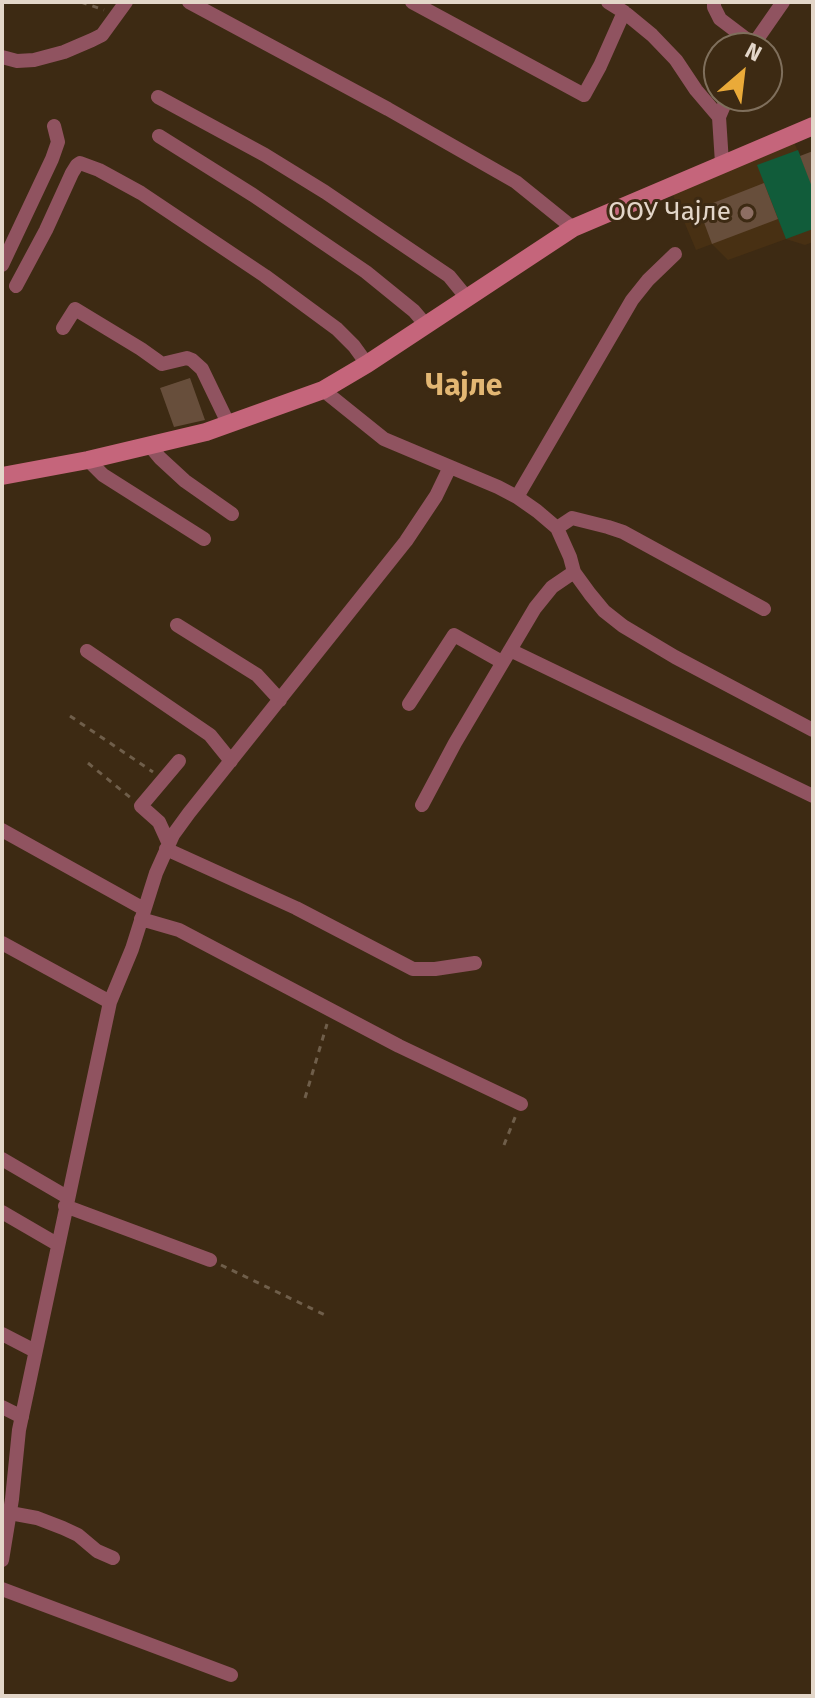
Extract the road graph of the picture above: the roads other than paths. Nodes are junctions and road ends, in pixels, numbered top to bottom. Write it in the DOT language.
graph roads {
  1 [pos="126,2"];
  2 [pos="189,2"];
  3 [pos="412,2"];
  4 [pos="608,2"];
  5 [pos="714,2"];
  6 [pos="783,2"];
  7 [pos="624,12"];
  8 [pos="735,32"];
  9 [pos="762,32"];
  10 [pos="2,57"];
  11 [pos="158,97"];
  12 [pos="721,112"];
  13 [pos="719,117"];
  14 [pos="54,126"];
  15 [pos="813,126"];
  16 [pos="159,136"];
  17 [pos="722,163"];
  18 [pos="573,228"];
  19 [pos="675,254"];
  20 [pos="2,265"];
  21 [pos="16,286"];
  22 [pos="467,298"];
  23 [pos="425,324"];
  24 [pos="63,328"];
  25 [pos="367,364"];
  26 [pos="323,390"];
  27 [pos="229,425"];
  28 [pos="150,446"];
  29 [pos="88,460"];
  30 [pos="450,467"];
  31 [pos="2,476"];
  32 [pos="517,497"];
  33 [pos="232,514"];
  34 [pos="557,528"];
  35 [pos="204,539"];
  36 [pos="574,572"];
  37 [pos="764,609"];
  38 [pos="177,625"];
  39 [pos="87,651"];
  40 [pos="506,656"];
  41 [pos="280,700"];
  42 [pos="409,704"];
  43 [pos="813,730"];
  44 [pos="179,761"];
  45 [pos="231,761"];
  46 [pos="813,796"];
  47 [pos="422,805"];
  48 [pos="2,830"];
  49 [pos="168,846"];
  50 [pos="142,914"];
  51 [pos="2,943"];
  52 [pos="475,963"];
  53 [pos="110,1002"];
  54 [pos="521,1104"];
  55 [pos="2,1159"];
  56 [pos="66,1202"];
  57 [pos="2,1212"];
  58 [pos="57,1244"];
  59 [pos="210,1260"];
  60 [pos="2,1334"];
  61 [pos="35,1351"];
  62 [pos="2,1407"];
  63 [pos="22,1417"];
  64 [pos="10,1513"];
  65 [pos="113,1558"];
  66 [pos="2,1560"];
  67 [pos="2,1589"];
  68 [pos="231,1675"];
  1 -- 10 [label="street"];
  2 -- 18 [label="street"];
  3 -- 7 [label="street"];
  4 -- 7 [label="street"];
  5 -- 8 [label="street"];
  6 -- 9 [label="street"];
  7 -- 13 [label="street"];
  11 -- 22 [label="street"];
  12 -- 13 [label="street"];
  13 -- 17 [label="street"];
  14 -- 20 [label="street"];
  15 -- 17 [label="main road"];
  16 -- 23 [label="street"];
  17 -- 18 [label="main road"];
  18 -- 22 [label="main road"];
  19 -- 32 [label="street"];
  21 -- 25 [label="street"];
  22 -- 23 [label="main road"];
  23 -- 25 [label="main road"];
  24 -- 27 [label="street"];
  25 -- 26 [label="main road"];
  26 -- 27 [label="main road"];
  26 -- 30 [label="street"];
  27 -- 28 [label="main road"];
  28 -- 29 [label="main road"];
  28 -- 33 [label="street"];
  29 -- 31 [label="main road"];
  29 -- 35 [label="street"];
  30 -- 32 [label="street"];
  30 -- 41 [label="street"];
  32 -- 34 [label="street"];
  34 -- 36 [label="street"];
  34 -- 37 [label="street"];
  36 -- 40 [label="street"];
  36 -- 43 [label="street"];
  38 -- 41 [label="street"];
  39 -- 45 [label="street"];
  40 -- 42 [label="street"];
  40 -- 46 [label="street"];
  40 -- 47 [label="street"];
  41 -- 45 [label="street"];
  44 -- 49 [label="street"];
  45 -- 49 [label="street"];
  48 -- 50 [label="street"];
  49 -- 50 [label="street"];
  49 -- 52 [label="street"];
  50 -- 53 [label="street"];
  50 -- 54 [label="street"];
  51 -- 53 [label="street"];
  53 -- 56 [label="street"];
  55 -- 56 [label="street"];
  56 -- 58 [label="street"];
  56 -- 59 [label="street"];
  57 -- 58 [label="street"];
  58 -- 61 [label="street"];
  60 -- 61 [label="street"];
  61 -- 63 [label="street"];
  62 -- 63 [label="street"];
  63 -- 64 [label="street"];
  64 -- 65 [label="street"];
  64 -- 66 [label="street"];
  67 -- 68 [label="street"];
}
